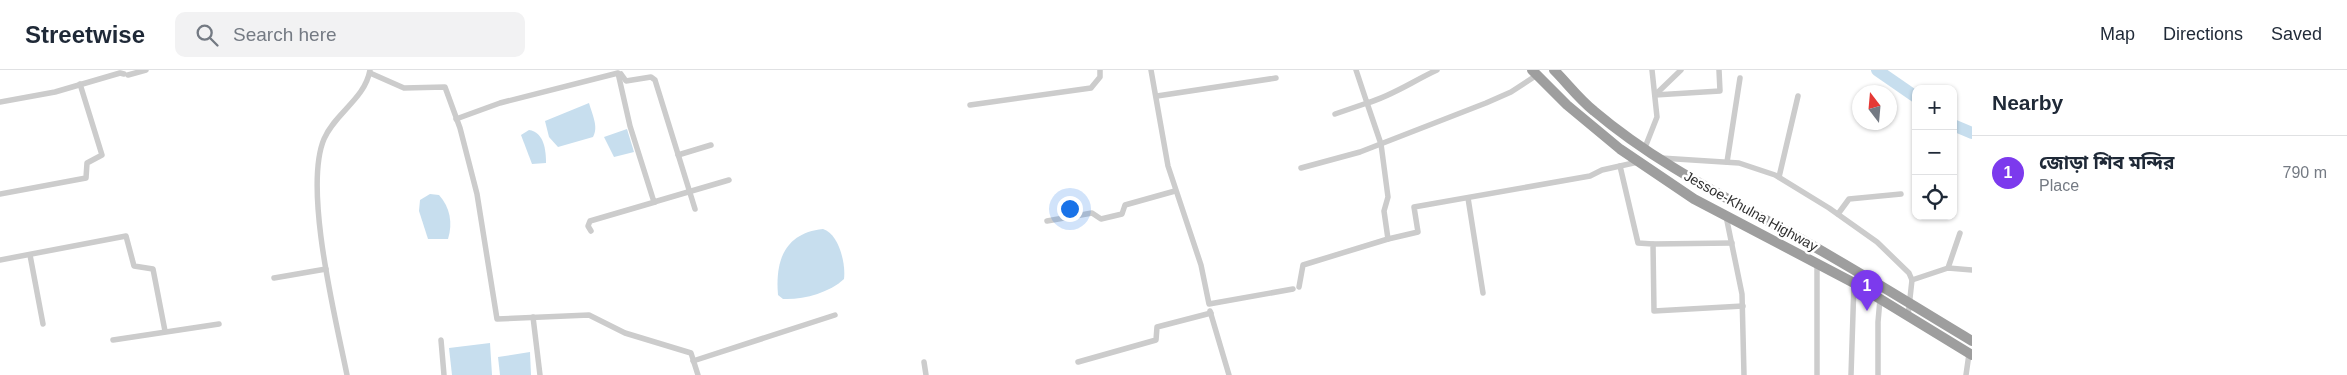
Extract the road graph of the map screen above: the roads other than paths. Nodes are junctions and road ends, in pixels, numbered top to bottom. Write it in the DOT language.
graph roads {
  1 [pos="146,70"];
  2 [pos="620,70"];
  3 [pos="1100,70"];
  4 [pos="1151,70"];
  5 [pos="1356,70"];
  6 [pos="1437,70"];
  7 [pos="1554,70"];
  8 [pos="1652,70"];
  9 [pos="1682,70"];
  10 [pos="1719,70"];
  11 [pos="370,71"];
  12 [pos="1534,73"];
  13 [pos="1276,78"];
  14 [pos="1740,78"];
  15 [pos="80,84"];
  16 [pos="1654,95"];
  17 [pos="1157,96"];
  18 [pos="1798,96"];
  19 [pos="0,102"];
  20 [pos="1367,103"];
  21 [pos="970,106"];
  22 [pos="1335,114"];
  23 [pos="456,119"];
  24 [pos="1380,144"];
  25 [pos="711,145"];
  26 [pos="1644,150"];
  27 [pos="678,155"];
  28 [pos="1656,158"];
  29 [pos="1640,162"];
  30 [pos="1727,162"];
  31 [pos="1620,166"];
  32 [pos="1301,168"];
  33 [pos="1779,178"];
  34 [pos="729,180"];
  35 [pos="1175,191"];
  36 [pos="689,192"];
  37 [pos="0,194"];
  38 [pos="1901,194"];
  39 [pos="1468,198"];
  40 [pos="655,202"];
  41 [pos="695,209"];
  42 [pos="1838,214"];
  43 [pos="1726,216"];
  44 [pos="1046,221"];
  45 [pos="591,231"];
  46 [pos="1960,233"];
  47 [pos="1388,239"];
  48 [pos="1732,243"];
  49 [pos="1653,244"];
  50 [pos="30,255"];
  51 [pos="0,260"];
  52 [pos="1817,263"];
  53 [pos="1948,268"];
  54 [pos="326,269"];
  55 [pos="1972,270"];
  56 [pos="274,278"];
  57 [pos="1912,280"];
  58 [pos="1854,283"];
  59 [pos="1483,293"];
  60 [pos="1880,299"];
  61 [pos="1910,303"];
  62 [pos="1209,304"];
  63 [pos="1742,306"];
  64 [pos="1211,313"];
  65 [pos="835,315"];
  66 [pos="1908,316"];
  67 [pos="533,318"];
  68 [pos="44,324"];
  69 [pos="219,324"];
  70 [pos="165,331"];
  71 [pos="113,340"];
  72 [pos="441,340"];
  73 [pos="1972,341"];
  74 [pos="1971,354"];
  75 [pos="693,361"];
  76 [pos="924,362"];
  77 [pos="1078,362"];
  78 [pos="347,375"];
  79 [pos="444,375"];
  80 [pos="540,375"];
  81 [pos="698,375"];
  82 [pos="926,375"];
  83 [pos="1229,375"];
  84 [pos="1744,375"];
  85 [pos="1817,375"];
  86 [pos="1852,375"];
  87 [pos="1878,375"];
  88 [pos="1966,375"];
  1 -- 15 [label="street"];
  2 -- 27 [label="street"];
  3 -- 21 [label="street"];
  4 -- 17 [label="street"];
  5 -- 20 [label="street"];
  6 -- 20 [label="street"];
  7 -- 26 [label="highway, Jessoe-Khulna Highway"];
  8 -- 16 [label="street"];
  9 -- 16 [label="street"];
  10 -- 16 [label="street"];
  11 -- 23 [label="street"];
  11 -- 54 [label="street"];
  12 -- 24 [label="street"];
  12 -- 29 [label="highway, Jessoe-Khulna Highway"];
  13 -- 17 [label="street"];
  14 -- 30 [label="street"];
  15 -- 19 [label="street"];
  15 -- 37 [label="street"];
  16 -- 26 [label="street"];
  17 -- 35 [label="street"];
  18 -- 33 [label="street"];
  20 -- 22 [label="street"];
  20 -- 24 [label="street"];
  23 -- 40 [label="street"];
  23 -- 67 [label="street"];
  24 -- 32 [label="street"];
  24 -- 47 [label="street"];
  25 -- 27 [label="street"];
  26 -- 28 [label="highway, Jessoe-Khulna Highway"];
  27 -- 36 [label="street"];
  28 -- 30 [label="street"];
  28 -- 61 [label="highway, Jessoe-Khulna Highway"];
  29 -- 31 [label="street"];
  29 -- 43 [label="highway, Jessoe-Khulna Highway"];
  30 -- 33 [label="street"];
  31 -- 39 [label="street"];
  31 -- 49 [label="street"];
  33 -- 42 [label="street"];
  34 -- 36 [label="street"];
  35 -- 44 [label="street"];
  35 -- 62 [label="street"];
  36 -- 40 [label="street"];
  36 -- 41 [label="street"];
  38 -- 42 [label="street"];
  39 -- 47 [label="street"];
  39 -- 59 [label="street"];
  40 -- 45 [label="street"];
  42 -- 57 [label="street"];
  43 -- 48 [label="street"];
  43 -- 52 [label="highway, Jessoe-Khulna Highway"];
  46 -- 53 [label="street"];
  47 -- 62 [label="street"];
  48 -- 49 [label="street"];
  48 -- 63 [label="street"];
  49 -- 63 [label="street"];
  50 -- 51 [label="street"];
  50 -- 68 [label="street"];
  50 -- 70 [label="street"];
  52 -- 58 [label="highway, Jessoe-Khulna Highway"];
  52 -- 85 [label="street"];
  53 -- 55 [label="street"];
  53 -- 57 [label="street"];
  54 -- 56 [label="street"];
  54 -- 78 [label="street"];
  57 -- 61 [label="street"];
  58 -- 60 [label="highway, Jessoe-Khulna Highway"];
  58 -- 86 [label="street"];
  60 -- 66 [label="highway, Jessoe-Khulna Highway"];
  60 -- 87 [label="street"];
  61 -- 66 [label="street"];
  61 -- 73 [label="highway, Jessoe-Khulna Highway"];
  62 -- 64 [label="street"];
  63 -- 84 [label="street"];
  64 -- 77 [label="street"];
  64 -- 83 [label="street"];
  65 -- 75 [label="street"];
  66 -- 74 [label="highway, Jessoe-Khulna Highway"];
  67 -- 75 [label="street"];
  67 -- 80 [label="street"];
  69 -- 70 [label="street"];
  70 -- 71 [label="street"];
  72 -- 79 [label="street"];
  74 -- 88 [label="street"];
  75 -- 81 [label="street"];
  76 -- 82 [label="street"];
}
